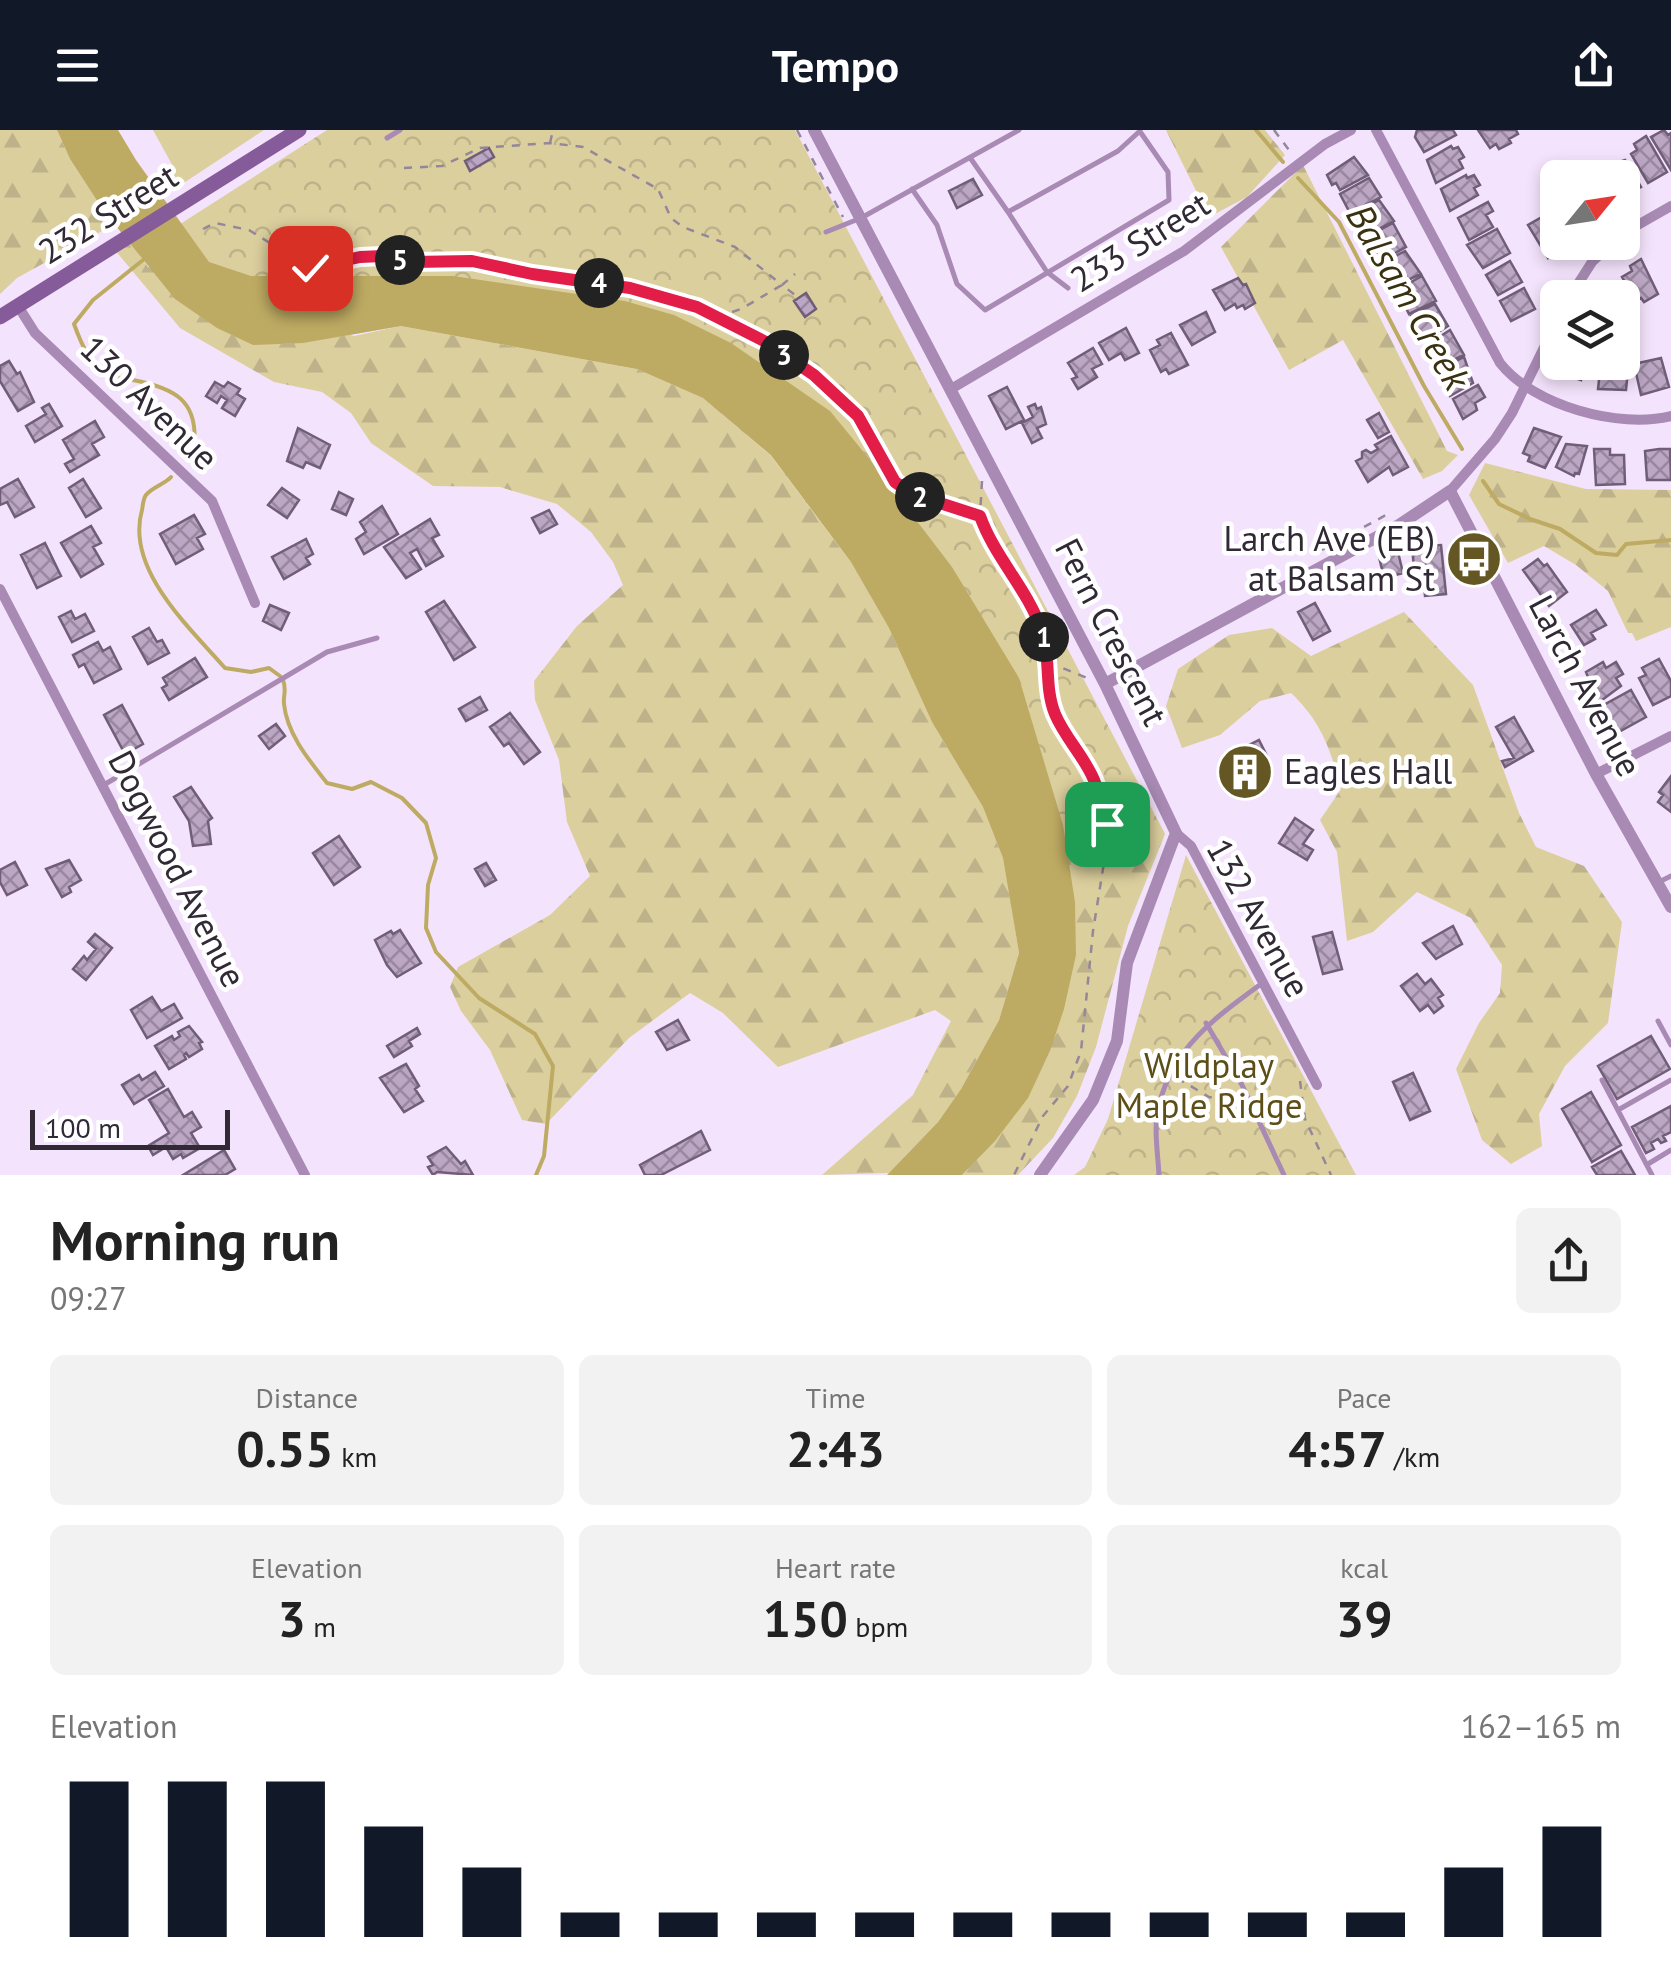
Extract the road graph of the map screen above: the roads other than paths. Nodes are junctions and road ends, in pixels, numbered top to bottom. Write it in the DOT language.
graph roads {
  1 [pos="299,130"];
  2 [pos="400,130"];
  3 [pos="814,130"];
  4 [pos="1019,130"];
  5 [pos="1352,130"];
  6 [pos="1376,130"];
  7 [pos="1140,131"];
  8 [pos="387,138"];
  9 [pos="971,159"];
  10 [pos="912,189"];
  11 [pos="1671,206"];
  12 [pos="1008,212"];
  13 [pos="854,221"];
  14 [pos="1640,224"];
  15 [pos="826,232"];
  16 [pos="1047,272"];
  17 [pos="1068,288"];
  18 [pos="18,306"];
  19 [pos="0,317"];
  20 [pos="1540,353"];
  21 [pos="1524,384"];
  22 [pos="950,389"];
  23 [pos="1671,416"];
  24 [pos="1450,491"];
  25 [pos="0,589"];
  26 [pos="255,602"];
  27 [pos="377,638"];
  28 [pos="1105,684"];
  29 [pos="1671,736"];
  30 [pos="1596,774"];
  31 [pos="102,786"];
  32 [pos="1176,833"];
  33 [pos="1671,876"];
  34 [pos="1657,884"];
  35 [pos="1671,907"];
  36 [pos="1263,982"];
  37 [pos="1658,1021"];
  38 [pos="1206,1023"];
  39 [pos="1671,1045"];
  40 [pos="1602,1080"];
  41 [pos="1671,1080"];
  42 [pos="1317,1085"];
  43 [pos="1618,1110"];
  44 [pos="1671,1150"];
  45 [pos="1647,1164"];
  46 [pos="305,1175"];
  47 [pos="1040,1175"];
  48 [pos="1158,1175"];
  49 [pos="1284,1175"];
  50 [pos="1652,1175"];
  1 -- 18 [label="main road, 232 Street"];
  2 -- 8 [label="lane"];
  3 -- 13 [label="street, Fern Crescent"];
  4 -- 9 [label="lane"];
  5 -- 22 [label="street, 233 Street"];
  6 -- 21 [label="street"];
  7 -- 12 [label="lane"];
  7 -- 16 [label="lane"];
  9 -- 10 [label="lane"];
  9 -- 12 [label="lane"];
  10 -- 13 [label="lane"];
  10 -- 16 [label="lane"];
  11 -- 14 [label="street"];
  12 -- 16 [label="lane"];
  13 -- 15 [label="lane"];
  13 -- 22 [label="street, Fern Crescent"];
  16 -- 17 [label="lane"];
  18 -- 19 [label="main road, 232 Street"];
  18 -- 26 [label="street, 130 Avenue"];
  20 -- 21 [label="street"];
  21 -- 23 [label="street"];
  21 -- 24 [label="street"];
  22 -- 28 [label="street, Fern Crescent"];
  24 -- 28 [label="street"];
  24 -- 30 [label="street, Larch Avenue"];
  25 -- 31 [label="street, Dogwood Avenue"];
  27 -- 31 [label="lane"];
  28 -- 32 [label="street, Fern Crescent"];
  29 -- 30 [label="street"];
  30 -- 34 [label="street, Larch Avenue"];
  31 -- 46 [label="street, Dogwood Avenue"];
  32 -- 36 [label="street, 132 Avenue"];
  32 -- 47 [label="street"];
  33 -- 34 [label="lane"];
  34 -- 35 [label="street, Larch Avenue"];
  36 -- 38 [label="lane"];
  36 -- 42 [label="street, 132 Avenue"];
  37 -- 39 [label="lane"];
  38 -- 48 [label="lane"];
  38 -- 49 [label="lane"];
  40 -- 43 [label="lane"];
  41 -- 43 [label="lane"];
  43 -- 45 [label="lane"];
  44 -- 45 [label="lane"];
  45 -- 50 [label="lane"];
}
